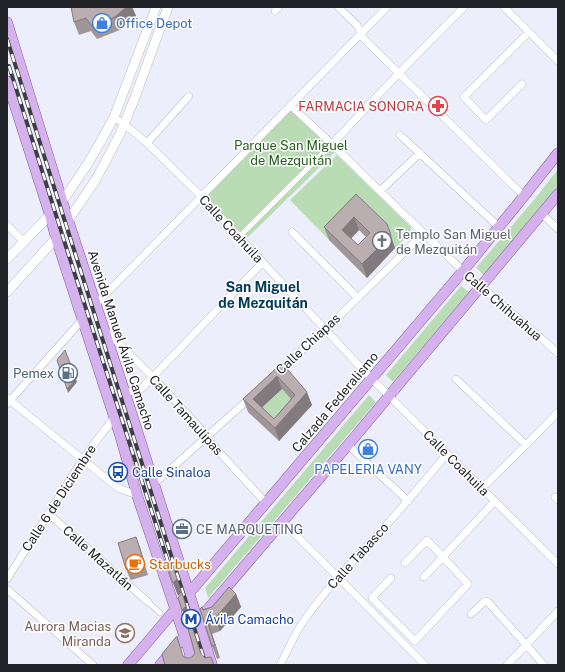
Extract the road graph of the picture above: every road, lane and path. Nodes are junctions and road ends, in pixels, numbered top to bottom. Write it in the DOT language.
graph roads {
  1 [pos="156,7"];
  2 [pos="168,7"];
  3 [pos="338,7"];
  4 [pos="464,7"];
  5 [pos="504,7"];
  6 [pos="384,8"];
  7 [pos="7,22"];
  8 [pos="529,32"];
  9 [pos="361,33"];
  10 [pos="558,61"];
  11 [pos="399,73"];
  12 [pos="7,81"];
  13 [pos="522,84"];
  14 [pos="189,96"];
  15 [pos="290,105"];
  16 [pos="114,117"];
  17 [pos="124,124"];
  18 [pos="400,135"];
  19 [pos="147,143"];
  20 [pos="332,144"];
  21 [pos="420,153"];
  22 [pos="558,153"];
  23 [pos="380,191"];
  24 [pos="558,194"];
  25 [pos="201,196"];
  26 [pos="524,196"];
  27 [pos="63,199"];
  28 [pos="542,214"];
  29 [pos="50,215"];
  30 [pos="68,220"];
  31 [pos="7,225"];
  32 [pos="499,227"];
  33 [pos="558,229"];
  34 [pos="292,232"];
  35 [pos="424,234"];
  36 [pos="239,237"];
  37 [pos="56,238"];
  38 [pos="24,242"];
  39 [pos="7,259"];
  40 [pos="263,262"];
  41 [pos="463,271"];
  42 [pos="481,286"];
  43 [pos="7,292"];
  44 [pos="358,298"];
  45 [pos="96,304"];
  46 [pos="83,319"];
  47 [pos="104,329"];
  48 [pos="325,330"];
  49 [pos="558,353"];
  50 [pos="152,376"];
  51 [pos="272,378"];
  52 [pos="372,379"];
  53 [pos="456,379"];
  54 [pos="260,388"];
  55 [pos="125,393"];
  56 [pos="389,396"];
  57 [pos="8,401"];
  58 [pos="558,412"];
  59 [pos="114,418"];
  60 [pos="136,428"];
  61 [pos="120,435"];
  62 [pos="206,436"];
  63 [pos="348,445"];
  64 [pos="526,445"];
  65 [pos="447,454"];
  66 [pos="83,459"];
  67 [pos="154,484"];
  68 [pos="482,488"];
  69 [pos="137,495"];
  70 [pos="408,501"];
  71 [pos="495,501"];
  72 [pos="266,503"];
  73 [pos="48,514"];
  74 [pos="282,521"];
  75 [pos="443,557"];
  76 [pos="405,563"];
  77 [pos="558,564"];
  78 [pos="424,577"];
  79 [pos="338,578"];
  80 [pos="391,578"];
  81 [pos="7,579"];
  82 [pos="7,589"];
  83 [pos="189,594"];
  84 [pos="148,602"];
  85 [pos="175,610"];
  86 [pos="558,611"];
  87 [pos="160,613"];
  88 [pos="471,614"];
  89 [pos="198,621"];
  90 [pos="184,637"];
  91 [pos="526,646"];
  92 [pos="93,665"];
  93 [pos="128,665"];
  94 [pos="160,665"];
  95 [pos="193,665"];
  96 [pos="212,665"];
  97 [pos="280,665"];
  98 [pos="425,665"];
  99 [pos="507,665"];
  100 [pos="544,665"];
  1 -- 16 [label="main road"];
  2 -- 17 [label="main road"];
  3 -- 9 [label="street"];
  4 -- 11 [label="street"];
  5 -- 8 [label="street"];
  6 -- 9 [label="street"];
  7 -- 27 [label="main road, Avenida Manuel Ávila Camacho"];
  8 -- 10 [label="street"];
  8 -- 13 [label="street"];
  9 -- 11 [label="street"];
  9 -- 15 [label="street"];
  11 -- 20 [label="street"];
  11 -- 26 [label="street"];
  12 -- 29 [label="main road"];
  14 -- 19 [label="street"];
  15 -- 20 [label="street, Calle Chihuahua"];
  15 -- 25 [label="street"];
  16 -- 17 [label="street, Calle Coahuila"];
  16 -- 27 [label="main road"];
  17 -- 19 [label="street, Calle Coahuila"];
  17 -- 30 [label="main road"];
  18 -- 21 [label="street"];
  19 -- 25 [label="street, Calle Coahuila"];
  20 -- 23 [label="street, Calle Chihuahua"];
  20 -- 36 [label="street"];
  21 -- 23 [label="street"];
  21 -- 32 [label="street"];
  22 -- 26 [label="main road, Calzada Federalismo"];
  23 -- 35 [label="street, Calle Chihuahua"];
  24 -- 28 [label="main road"];
  25 -- 36 [label="street, Calle Coahuila"];
  25 -- 45 [label="street"];
  26 -- 32 [label="main road, Calzada Federalismo"];
  27 -- 29 [label="main road"];
  27 -- 30 [label="main road, Avenida Manuel Ávila Camacho"];
  28 -- 33 [label="street"];
  28 -- 42 [label="main road"];
  29 -- 37 [label="main road"];
  29 -- 38 [label="main road"];
  30 -- 37 [label="main road"];
  30 -- 45 [label="main road, Avenida Manuel Ávila Camacho"];
  31 -- 38 [label="street"];
  32 -- 41 [label="main road, Calzada Federalismo"];
  34 -- 44 [label="street"];
  35 -- 41 [label="street, Calle Chihuahua"];
  35 -- 44 [label="street, Calle Chiapas"];
  36 -- 40 [label="street, Calle Coahuila"];
  37 -- 43 [label="main road"];
  37 -- 46 [label="main road"];
  38 -- 39 [label="main road"];
  40 -- 48 [label="street, Calle Coahuila"];
  40 -- 50 [label="street"];
  41 -- 42 [label="street, Calle Chihuahua"];
  41 -- 52 [label="main road, Calzada Federalismo"];
  42 -- 49 [label="street, Calle Chihuahua"];
  42 -- 56 [label="main road"];
  44 -- 48 [label="street, Calle Chiapas"];
  45 -- 47 [label="main road, Avenida Manuel Ávila Camacho"];
  46 -- 57 [label="street"];
  46 -- 59 [label="main road"];
  47 -- 50 [label="street, Calle Tamaulipas"];
  47 -- 55 [label="main road, Avenida Manuel Ávila Camacho"];
  48 -- 51 [label="street, Calle Chiapas"];
  48 -- 52 [label="street, Calle Coahuila"];
  50 -- 55 [label="street"];
  50 -- 62 [label="street, Calle Tamaulipas"];
  52 -- 56 [label="street, Calle Coahuila"];
  52 -- 72 [label="main road, Calzada Federalismo"];
  53 -- 64 [label="street"];
  54 -- 62 [label="street"];
  55 -- 60 [label="main road, Avenida Manuel Ávila Camacho"];
  56 -- 63 [label="main road"];
  56 -- 65 [label="street, Calle Coahuila"];
  57 -- 66 [label="street"];
  58 -- 64 [label="street"];
  59 -- 61 [label="main road"];
  59 -- 66 [label="street, Calle 6 de Diciembre"];
  60 -- 61 [label="main road"];
  60 -- 67 [label="main road, Avenida Manuel Ávila Camacho"];
  61 -- 69 [label="main road"];
  62 -- 67 [label="street"];
  62 -- 72 [label="street, Calle Tamaulipas"];
  63 -- 70 [label="street"];
  63 -- 74 [label="main road"];
  64 -- 68 [label="street"];
  65 -- 68 [label="street, Calle Coahuila"];
  65 -- 70 [label="street, Calle Tabasco"];
  66 -- 69 [label="street"];
  66 -- 73 [label="street, Calle 6 de Diciembre"];
  67 -- 83 [label="main road, Avenida Manuel Ávila Camacho"];
  68 -- 71 [label="street, Calle Coahuila"];
  69 -- 85 [label="main road"];
  70 -- 79 [label="street, Calle Tabasco"];
  71 -- 75 [label="street, Calle Coahuila"];
  71 -- 77 [label="street, Calle Coahuila"];
  72 -- 83 [label="main road, Calzada Federalismo"];
  73 -- 81 [label="street, Calle 6 de Diciembre"];
  73 -- 84 [label="street, Calle Mazatlán"];
  74 -- 79 [label="street"];
  74 -- 89 [label="main road"];
  75 -- 76 [label="street"];
  75 -- 78 [label="street, Calle Coahuila"];
  75 -- 80 [label="street"];
  79 -- 97 [label="street, Calle Tabasco"];
  79 -- 98 [label="street"];
  82 -- 92 [label="street"];
  83 -- 85 [label="main road, Calzada Federalismo"];
  83 -- 89 [label="main road, Avenida Manuel Ávila Camacho"];
  84 -- 87 [label="street"];
  85 -- 90 [label="main road"];
  85 -- 93 [label="main road, Calzada Federalismo"];
  86 -- 91 [label="street"];
  88 -- 91 [label="street"];
  89 -- 90 [label="main road"];
  89 -- 96 [label="main road, Avenida Manuel Ávila Camacho"];
  90 -- 94 [label="main road"];
  90 -- 95 [label="main road"];
  91 -- 99 [label="street"];
  91 -- 100 [label="street"];
}
